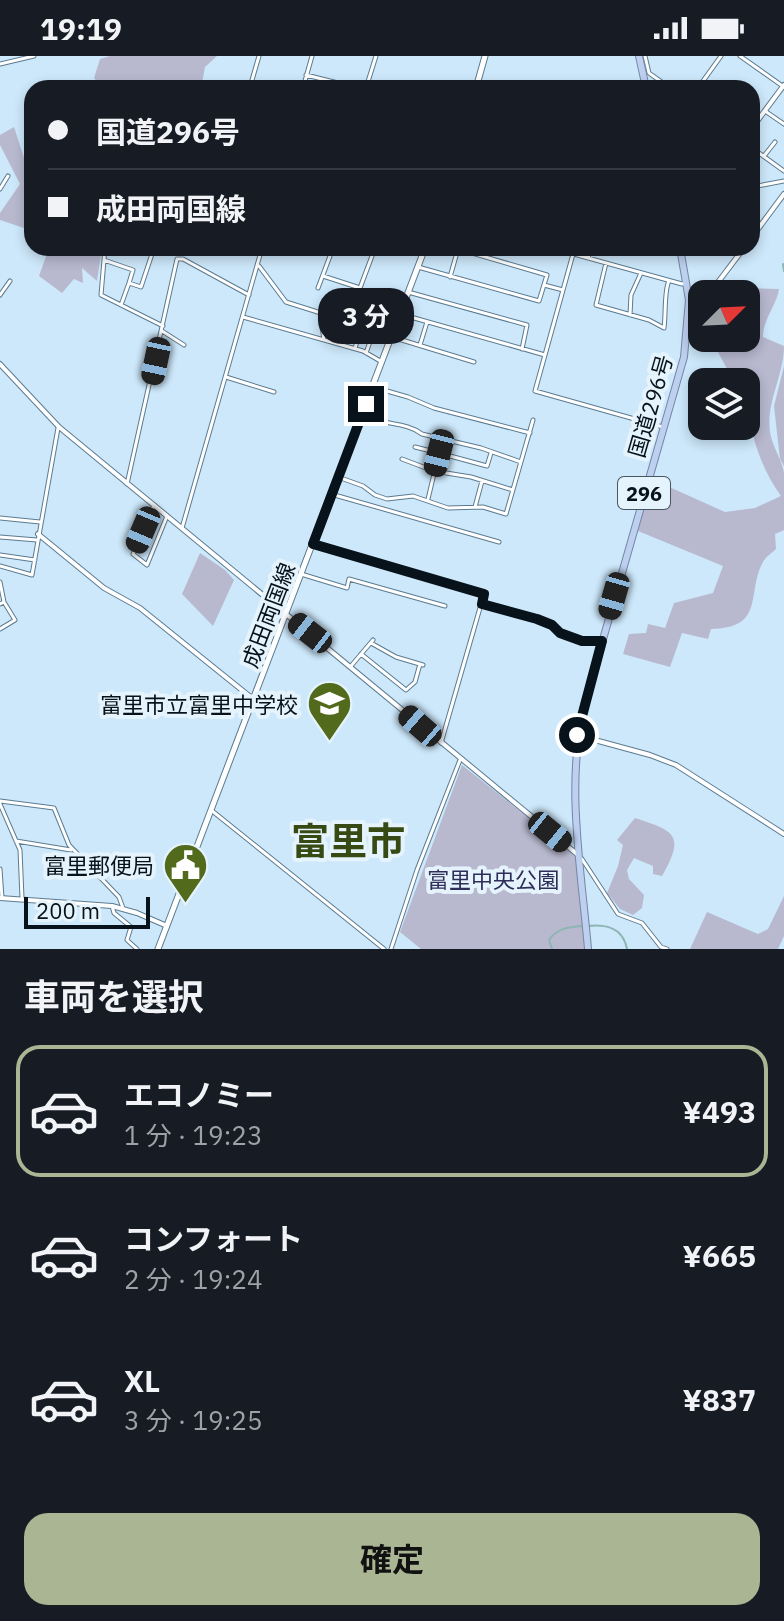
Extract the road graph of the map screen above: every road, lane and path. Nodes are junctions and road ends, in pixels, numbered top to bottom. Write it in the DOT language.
graph roads {
  1 [pos="34,56"];
  2 [pos="259,56"];
  3 [pos="312,56"];
  4 [pos="376,56"];
  5 [pos="485,56"];
  6 [pos="642,56"];
  7 [pos="721,56"];
  8 [pos="740,56"];
  9 [pos="0,64"];
  10 [pos="644,66"];
  11 [pos="306,75"];
  12 [pos="252,80"];
  13 [pos="305,80"];
  14 [pos="326,80"];
  15 [pos="368,80"];
  16 [pos="478,80"];
  17 [pos="645,80"];
  18 [pos="659,80"];
  19 [pos="704,80"];
  20 [pos="784,86"];
  21 [pos="765,111"];
  22 [pos="760,118"];
  23 [pos="784,124"];
  24 [pos="775,142"];
  25 [pos="760,153"];
  26 [pos="764,156"];
  27 [pos="784,171"];
  28 [pos="8,176"];
  29 [pos="784,181"];
  30 [pos="760,186"];
  31 [pos="0,189"];
  32 [pos="784,194"];
  33 [pos="760,226"];
  34 [pos="104,256"];
  35 [pos="151,256"];
  36 [pos="260,256"];
  37 [pos="330,256"];
  38 [pos="372,256"];
  39 [pos="422,256"];
  40 [pos="456,256"];
  41 [pos="482,256"];
  42 [pos="570,256"];
  43 [pos="582,256"];
  44 [pos="681,256"];
  45 [pos="738,256"];
  46 [pos="588,258"];
  47 [pos="104,260"];
  48 [pos="606,263"];
  49 [pos="258,265"];
  50 [pos="418,267"];
  51 [pos="641,273"];
  52 [pos="323,276"];
  53 [pos="450,277"];
  54 [pos="720,280"];
  55 [pos="10,281"];
  56 [pos="669,281"];
  57 [pos="129,283"];
  58 [pos="686,283"];
  59 [pos="544,285"];
  60 [pos="318,288"];
  61 [pos="563,290"];
  62 [pos="408,292"];
  63 [pos="0,295"];
  64 [pos="249,295"];
  65 [pos="688,299"];
  66 [pos="121,305"];
  67 [pos="320,313"];
  68 [pos="400,314"];
  69 [pos="243,317"];
  70 [pos="630,317"];
  71 [pos="688,317"];
  72 [pos="427,322"];
  73 [pos="163,329"];
  74 [pos="372,336"];
  75 [pos="392,337"];
  76 [pos="324,340"];
  77 [pos="184,345"];
  78 [pos="420,345"];
  79 [pos="355,348"];
  80 [pos="522,349"];
  81 [pos="366,353"];
  82 [pos="545,355"];
  83 [pos="382,362"];
  84 [pos="474,362"];
  85 [pos="0,364"];
  86 [pos="226,377"];
  87 [pos="373,387"];
  88 [pos="274,392"];
  89 [pos="362,414"];
  90 [pos="533,420"];
  91 [pos="59,427"];
  92 [pos="663,427"];
  93 [pos="530,433"];
  94 [pos="415,447"];
  95 [pos="491,452"];
  96 [pos="439,453"];
  97 [pos="402,459"];
  98 [pos="521,462"];
  99 [pos="434,471"];
  100 [pos="338,477"];
  101 [pos="482,481"];
  102 [pos="127,484"];
  103 [pos="513,490"];
  104 [pos="331,494"];
  105 [pos="428,499"];
  106 [pos="154,505"];
  107 [pos="475,507"];
  108 [pos="167,516"];
  109 [pos="0,518"];
  110 [pos="40,522"];
  111 [pos="182,528"];
  112 [pos="0,537"];
  113 [pos="38,537"];
  114 [pos="499,542"];
  115 [pos="313,544"];
  116 [pos="0,556"];
  117 [pos="35,560"];
  118 [pos="0,564"];
  119 [pos="301,574"];
  120 [pos="0,582"];
  121 [pos="2,603"];
  122 [pos="482,604"];
  123 [pos="445,606"];
  124 [pos="286,615"];
  125 [pos="0,629"];
  126 [pos="602,641"];
  127 [pos="361,654"];
  128 [pos="351,666"];
  129 [pos="253,699"];
  130 [pos="577,735"];
  131 [pos="441,743"];
  132 [pos="460,760"];
  133 [pos="0,803"];
  134 [pos="211,810"];
  135 [pos="784,834"];
  136 [pos="16,841"];
  137 [pos="74,850"];
  138 [pos="580,856"];
  139 [pos="0,869"];
  140 [pos="1,898"];
  141 [pos="22,898"];
  142 [pos="112,906"];
  143 [pos="123,908"];
  144 [pos="167,926"];
  145 [pos="137,949"];
  146 [pos="158,949"];
  147 [pos="384,949"];
  148 [pos="391,949"];
  149 [pos="588,949"];
  150 [pos="667,949"];
  1 -- 9 [label="street"];
  2 -- 12 [label="street"];
  3 -- 11 [label="street"];
  4 -- 15 [label="street"];
  5 -- 16 [label="main road"];
  6 -- 10 [label="highway"];
  7 -- 19 [label="street"];
  8 -- 20 [label="street"];
  10 -- 17 [label="highway"];
  10 -- 18 [label="street"];
  11 -- 13 [label="street"];
  11 -- 14 [label="street"];
  20 -- 21 [label="street"];
  21 -- 22 [label="street"];
  21 -- 23 [label="street"];
  24 -- 26 [label="street"];
  25 -- 26 [label="street"];
  26 -- 27 [label="street"];
  28 -- 31 [label="street"];
  29 -- 30 [label="street"];
  32 -- 33 [label="street"];
  34 -- 47 [label="street"];
  35 -- 57 [label="street"];
  36 -- 49 [label="street"];
  37 -- 52 [label="street"];
  38 -- 52 [label="street"];
  39 -- 50 [label="main road, 成田両国線"];
  40 -- 53 [label="street"];
  41 -- 59 [label="street"];
  42 -- 61 [label="street"];
  43 -- 46 [label="street"];
  44 -- 58 [label="highway, 国道296号 / 296"];
  45 -- 54 [label="street"];
  46 -- 48 [label="street"];
  47 -- 57 [label="street"];
  47 -- 66 [label="street"];
  48 -- 51 [label="street"];
  48 -- 70 [label="street"];
  49 -- 64 [label="street"];
  49 -- 67 [label="street"];
  50 -- 53 [label="street"];
  50 -- 62 [label="main road, 成田両国線"];
  51 -- 56 [label="street"];
  51 -- 70 [label="street"];
  52 -- 60 [label="street"];
  53 -- 59 [label="street"];
  55 -- 63 [label="street"];
  56 -- 58 [label="street"];
  56 -- 70 [label="street"];
  57 -- 66 [label="street"];
  58 -- 65 [label="highway, 国道296号 / 296"];
  59 -- 61 [label="street"];
  61 -- 82 [label="street"];
  62 -- 68 [label="main road, 成田両国線"];
  62 -- 80 [label="street"];
  64 -- 69 [label="street"];
  64 -- 73 [label="street"];
  66 -- 73 [label="street"];
  67 -- 76 [label="street"];
  67 -- 79 [label="street"];
  68 -- 72 [label="street"];
  68 -- 75 [label="main road, 成田両国線"];
  69 -- 76 [label="street"];
  69 -- 86 [label="street"];
  71 -- 92 [label="highway, 国道296号 / 296"];
  72 -- 78 [label="street"];
  72 -- 80 [label="street"];
  73 -- 77 [label="street"];
  73 -- 102 [label="street"];
  74 -- 81 [label="street"];
  75 -- 78 [label="street"];
  75 -- 83 [label="main road, 成田両国線"];
  76 -- 79 [label="street"];
  78 -- 84 [label="street"];
  79 -- 81 [label="street"];
  80 -- 82 [label="street"];
  81 -- 83 [label="street"];
  82 -- 92 [label="street"];
  83 -- 87 [label="main road, 成田両国線"];
  85 -- 91 [label="street"];
  86 -- 88 [label="street"];
  86 -- 111 [label="street"];
  87 -- 89 [label="main road, 成田両国線"];
  87 -- 93 [label="street"];
  89 -- 95 [label="street"];
  89 -- 100 [label="main road, 成田両国線"];
  90 -- 93 [label="street"];
  91 -- 102 [label="street"];
  91 -- 110 [label="street"];
  92 -- 126 [label="highway, 国道296号 / 296"];
  93 -- 98 [label="street"];
  94 -- 96 [label="street"];
  95 -- 96 [label="street"];
  95 -- 98 [label="street"];
  96 -- 99 [label="street"];
  97 -- 99 [label="street"];
  98 -- 103 [label="street"];
  99 -- 101 [label="street"];
  99 -- 105 [label="street"];
  100 -- 104 [label="main road, 成田両国線"];
  100 -- 105 [label="street"];
  101 -- 103 [label="street"];
  101 -- 107 [label="street"];
  102 -- 106 [label="street"];
  103 -- 107 [label="street"];
  104 -- 114 [label="street"];
  104 -- 115 [label="main road, 成田両国線"];
  105 -- 107 [label="street"];
  106 -- 108 [label="street"];
  106 -- 108 [label="street"];
  108 -- 111 [label="street"];
  109 -- 110 [label="street"];
  110 -- 113 [label="street"];
  111 -- 124 [label="street"];
  112 -- 113 [label="street"];
  113 -- 117 [label="street"];
  113 -- 129 [label="street"];
  115 -- 119 [label="main road, 成田両国線"];
  115 -- 122 [label="street"];
  116 -- 117 [label="street"];
  116 -- 118 [label="street"];
  117 -- 118 [label="street"];
  119 -- 123 [label="street"];
  119 -- 124 [label="main road, 成田両国線"];
  120 -- 121 [label="street"];
  121 -- 125 [label="street"];
  122 -- 126 [label="street"];
  122 -- 131 [label="street"];
  124 -- 128 [label="street"];
  124 -- 129 [label="main road, 成田両国線"];
  126 -- 130 [label="highway, 国道296号 / 296"];
  127 -- 127 [label="street"];
  127 -- 128 [label="street"];
  128 -- 131 [label="street"];
  129 -- 134 [label="main road, 成田両国線"];
  130 -- 135 [label="street"];
  130 -- 138 [label="highway, 国道296号 / 296"];
  131 -- 132 [label="street"];
  132 -- 138 [label="street"];
  132 -- 148 [label="street"];
  133 -- 136 [label="street"];
  133 -- 137 [label="street"];
  134 -- 144 [label="main road, 成田両国線"];
  134 -- 147 [label="street"];
  136 -- 137 [label="street"];
  136 -- 141 [label="street"];
  137 -- 143 [label="street"];
  138 -- 149 [label="highway, 国道296号 / 296"];
  138 -- 150 [label="street"];
  139 -- 140 [label="street"];
  140 -- 141 [label="street"];
  141 -- 142 [label="street"];
  142 -- 143 [label="street"];
  142 -- 145 [label="street"];
  143 -- 144 [label="street"];
  144 -- 146 [label="main road, 成田両国線"];
}
